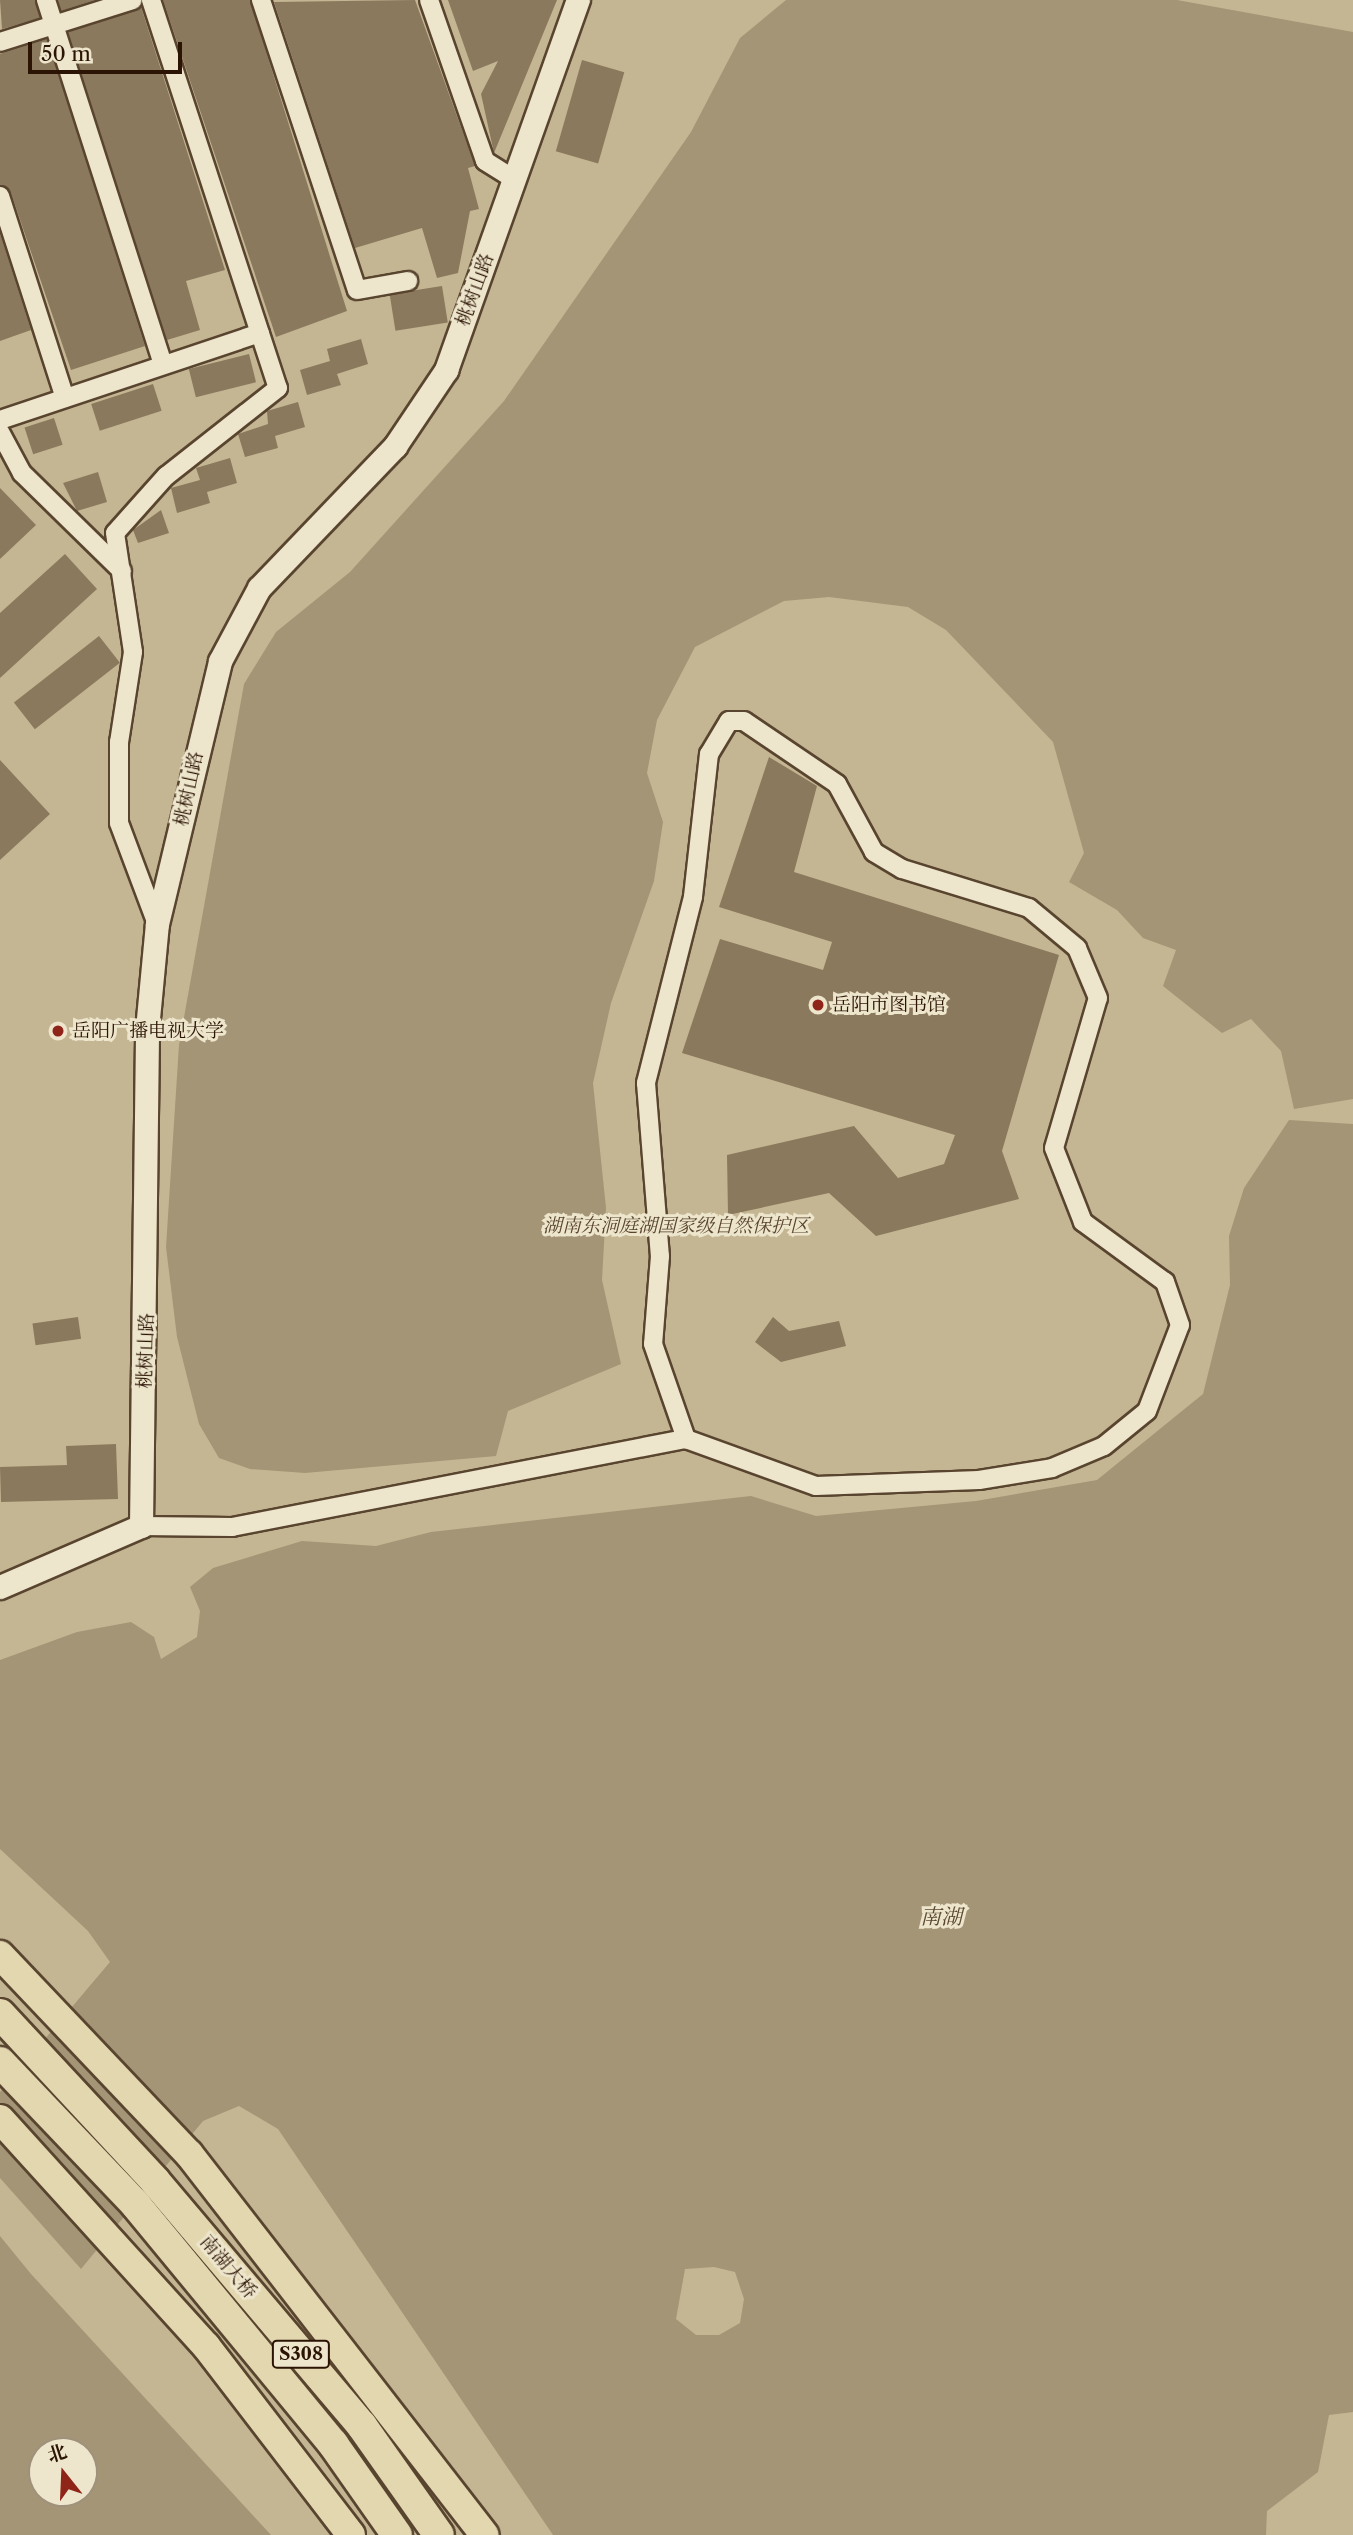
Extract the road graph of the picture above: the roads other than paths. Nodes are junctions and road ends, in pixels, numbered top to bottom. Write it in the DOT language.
graph roads {
  1 [pos="46,0"];
  2 [pos="133,0"];
  3 [pos="151,0"];
  4 [pos="261,0"];
  5 [pos="429,0"];
  6 [pos="578,0"];
  7 [pos="55,25"];
  8 [pos="0,42"];
  9 [pos="515,180"];
  10 [pos="0,196"];
  11 [pos="408,281"];
  12 [pos="260,333"];
  13 [pos="163,365"];
  14 [pos="65,398"];
  15 [pos="0,420"];
  16 [pos="0,432"];
  17 [pos="122,571"];
  18 [pos="157,924"];
  19 [pos="686,1439"];
  20 [pos="141,1526"];
  21 [pos="0,1587"];
  22 [pos="0,1955"];
  23 [pos="0,2014"];
  24 [pos="0,2062"];
  25 [pos="0,2119"];
  26 [pos="351,2535"];
  27 [pos="397,2535"];
  28 [pos="439,2535"];
  29 [pos="485,2535"];
  1 -- 7 [label="street"];
  2 -- 7 [label="street"];
  3 -- 12 [label="street"];
  4 -- 11 [label="street"];
  5 -- 9 [label="street"];
  6 -- 9 [label="street, 桃树山路"];
  7 -- 8 [label="street"];
  7 -- 13 [label="street"];
  9 -- 18 [label="street, 桃树山路"];
  10 -- 14 [label="street"];
  12 -- 13 [label="street"];
  12 -- 17 [label="street"];
  13 -- 14 [label="street"];
  14 -- 15 [label="street"];
  16 -- 17 [label="street"];
  17 -- 18 [label="street"];
  18 -- 20 [label="street, 桃树山路"];
  19 -- 19 [label="street"];
  19 -- 20 [label="street"];
  20 -- 21 [label="street"];
  22 -- 29 [label="main road"];
  23 -- 28 [label="highway, 南湖大桥 / S308"];
  24 -- 27 [label="highway, 南湖大桥 / S308"];
  25 -- 26 [label="main road"];
}
